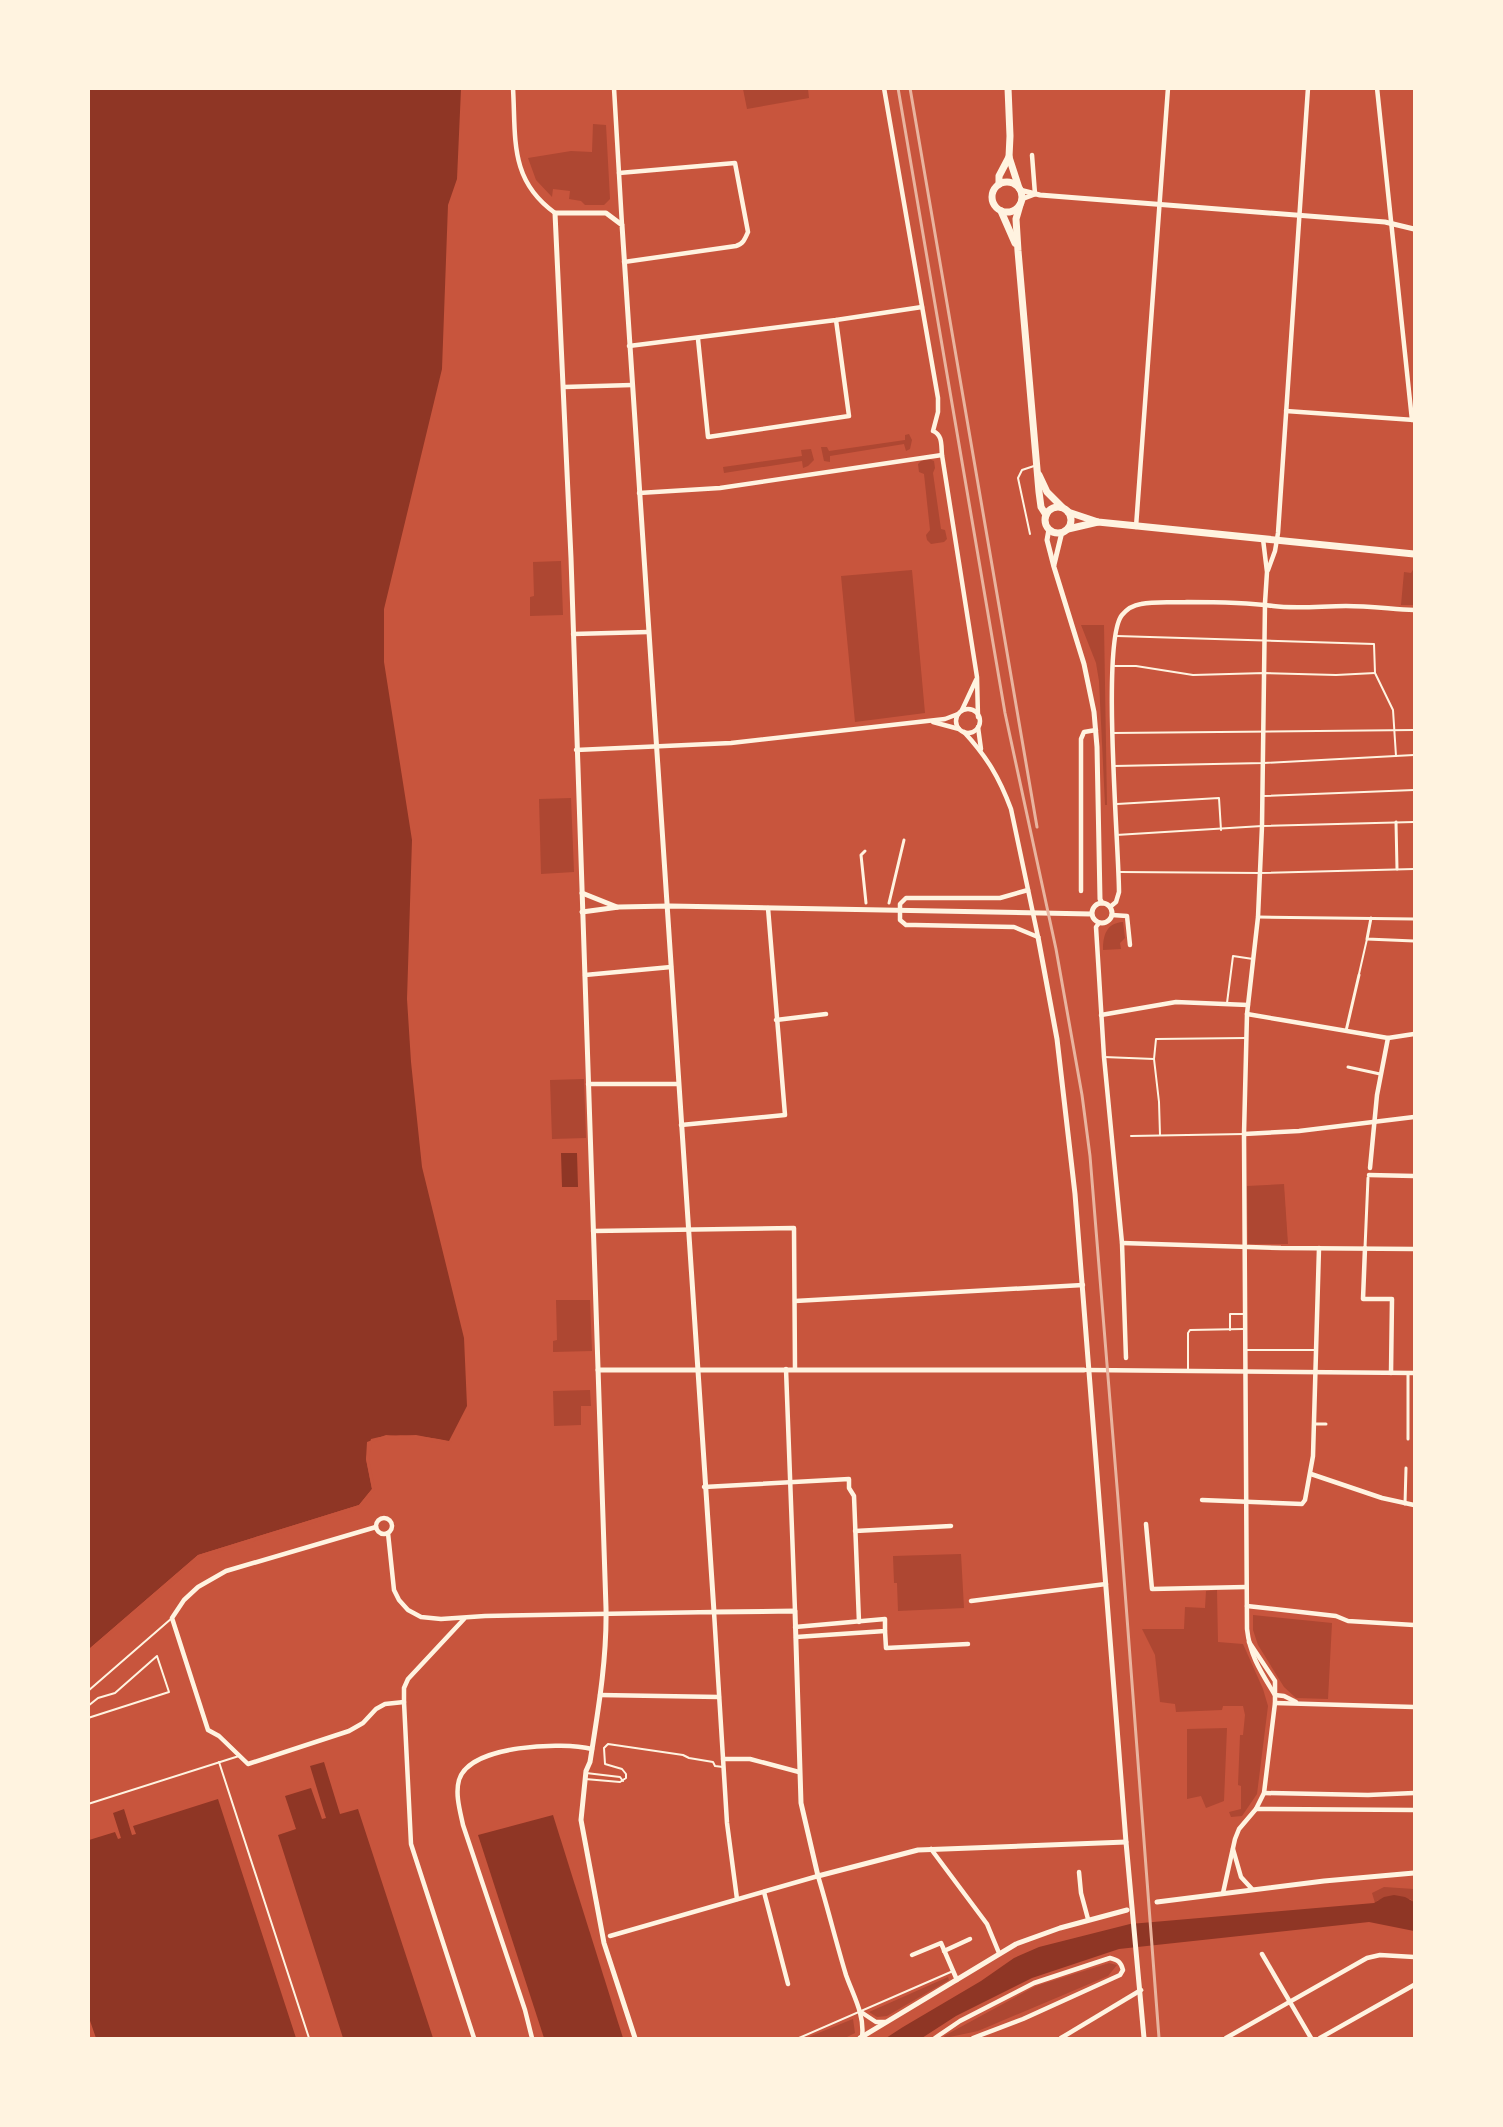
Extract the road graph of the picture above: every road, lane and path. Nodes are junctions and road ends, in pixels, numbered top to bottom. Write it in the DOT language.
graph roads {
  1 [pos="513,88"];
  2 [pos="614,88"];
  3 [pos="884,88"];
  4 [pos="1008,88"];
  5 [pos="1168,88"];
  6 [pos="1308,88"];
  7 [pos="1377,88"];
  8 [pos="1032,155"];
  9 [pos="1009,157"];
  10 [pos="619,173"];
  11 [pos="999,184"];
  12 [pos="1020,189"];
  13 [pos="1035,194"];
  14 [pos="1021,202"];
  15 [pos="1159,206"];
  16 [pos="1001,211"];
  17 [pos="555,213"];
  18 [pos="1300,216"];
  19 [pos="1393,224"];
  20 [pos="621,225"];
  21 [pos="1414,229"];
  22 [pos="1018,251"];
  23 [pos="624,262"];
  24 [pos="922,307"];
  25 [pos="836,320"];
  26 [pos="698,339"];
  27 [pos="629,346"];
  28 [pos="632,385"];
  29 [pos="564,387"];
  30 [pos="1286,411"];
  31 [pos="1413,420"];
  32 [pos="942,455"];
  33 [pos="1037,469"];
  34 [pos="639,493"];
  35 [pos="1065,510"];
  36 [pos="1046,515"];
  37 [pos="1098,522"];
  38 [pos="1136,527"];
  39 [pos="1049,529"];
  40 [pos="1065,530"];
  41 [pos="1030,534"];
  42 [pos="1263,539"];
  43 [pos="1278,541"];
  44 [pos="1414,554"];
  45 [pos="1054,567"];
  46 [pos="1267,572"];
  47 [pos="1265,603"];
  48 [pos="1414,610"];
  49 [pos="648,632"];
  50 [pos="573,634"];
  51 [pos="1114,635"];
  52 [pos="1265,641"];
  53 [pos="1113,666"];
  54 [pos="1265,673"];
  55 [pos="1375,673"];
  56 [pos="977,677"];
  57 [pos="960,713"];
  58 [pos="978,717"];
  59 [pos="928,721"];
  60 [pos="978,726"];
  61 [pos="958,729"];
  62 [pos="1096,730"];
  63 [pos="1264,730"];
  64 [pos="1395,730"];
  65 [pos="1414,730"];
  66 [pos="964,732"];
  67 [pos="1113,733"];
  68 [pos="656,746"];
  69 [pos="576,750"];
  70 [pos="982,751"];
  71 [pos="1414,755"];
  72 [pos="1396,756"];
  73 [pos="1263,763"];
  74 [pos="1114,766"];
  75 [pos="1414,790"];
  76 [pos="1263,796"];
  77 [pos="1114,804"];
  78 [pos="1396,822"];
  79 [pos="1414,822"];
  80 [pos="1262,826"];
  81 [pos="1221,830"];
  82 [pos="1116,835"];
  83 [pos="903,840"];
  84 [pos="865,851"];
  85 [pos="1397,869"];
  86 [pos="1414,869"];
  87 [pos="1119,872"];
  88 [pos="1260,873"];
  89 [pos="1028,890"];
  90 [pos="1081,891"];
  91 [pos="582,893"];
  92 [pos="866,903"];
  93 [pos="889,903"];
  94 [pos="1102,903"];
  95 [pos="667,906"];
  96 [pos="619,907"];
  97 [pos="1110,907"];
  98 [pos="768,908"];
  99 [pos="899,909"];
  100 [pos="582,912"];
  101 [pos="1091,914"];
  102 [pos="1112,915"];
  103 [pos="1258,917"];
  104 [pos="1371,918"];
  105 [pos="1414,919"];
  106 [pos="1099,923"];
  107 [pos="1038,937"];
  108 [pos="1367,939"];
  109 [pos="1414,941"];
  110 [pos="1130,945"];
  111 [pos="1253,958"];
  112 [pos="671,967"];
  113 [pos="585,975"];
  114 [pos="1359,975"];
  115 [pos="1227,1003"];
  116 [pos="1248,1005"];
  117 [pos="825,1014"];
  118 [pos="1247,1014"];
  119 [pos="1101,1015"];
  120 [pos="776,1020"];
  121 [pos="1346,1031"];
  122 [pos="1414,1034"];
  123 [pos="1246,1038"];
  124 [pos="1388,1038"];
  125 [pos="1104,1057"];
  126 [pos="1154,1059"];
  127 [pos="1348,1067"];
  128 [pos="1380,1074"];
  129 [pos="588,1084"];
  130 [pos="678,1084"];
  131 [pos="1414,1117"];
  132 [pos="1374,1122"];
  133 [pos="681,1125"];
  134 [pos="1244,1134"];
  135 [pos="1160,1135"];
  136 [pos="1131,1136"];
  137 [pos="1369,1173"];
  138 [pos="1414,1176"];
  139 [pos="688,1230"];
  140 [pos="593,1231"];
  141 [pos="1122,1243"];
  142 [pos="1244,1246"];
  143 [pos="1319,1248"];
  144 [pos="1365,1248"];
  145 [pos="1414,1249"];
  146 [pos="1083,1285"];
  147 [pos="795,1301"];
  148 [pos="1245,1314"];
  149 [pos="1245,1329"];
  150 [pos="1230,1330"];
  151 [pos="1245,1350"];
  152 [pos="1315,1350"];
  153 [pos="1126,1358"];
  154 [pos="697,1369"];
  155 [pos="786,1369"];
  156 [pos="795,1369"];
  157 [pos="598,1370"];
  158 [pos="1084,1370"];
  159 [pos="1188,1372"];
  160 [pos="1245,1372"];
  161 [pos="1314,1373"];
  162 [pos="1392,1373"];
  163 [pos="1408,1373"];
  164 [pos="1414,1373"];
  165 [pos="1315,1424"];
  166 [pos="1326,1424"];
  167 [pos="1408,1439"];
  168 [pos="1406,1468"];
  169 [pos="1311,1474"];
  170 [pos="790,1482"];
  171 [pos="704,1487"];
  172 [pos="1202,1500"];
  173 [pos="1246,1501"];
  174 [pos="1405,1504"];
  175 [pos="1414,1505"];
  176 [pos="1146,1524"];
  177 [pos="951,1526"];
  178 [pos="376,1527"];
  179 [pos="855,1531"];
  180 [pos="388,1533"];
  181 [pos="1106,1584"];
  182 [pos="1246,1587"];
  183 [pos="971,1601"];
  184 [pos="1246,1606"];
  185 [pos="795,1611"];
  186 [pos="714,1612"];
  187 [pos="606,1614"];
  188 [pos="172,1618"];
  189 [pos="466,1618"];
  190 [pos="859,1622"];
  191 [pos="1414,1625"];
  192 [pos="795,1627"];
  193 [pos="885,1631"];
  194 [pos="796,1637"];
  195 [pos="968,1644"];
  196 [pos="88,1690"];
  197 [pos="600,1695"];
  198 [pos="1275,1695"];
  199 [pos="719,1697"];
  200 [pos="404,1702"];
  201 [pos="1296,1702"];
  202 [pos="1275,1703"];
  203 [pos="88,1706"];
  204 [pos="1414,1707"];
  205 [pos="88,1718"];
  206 [pos="592,1749"];
  207 [pos="239,1756"];
  208 [pos="723,1759"];
  209 [pos="219,1762"];
  210 [pos="724,1767"];
  211 [pos="799,1772"];
  212 [pos="585,1776"];
  213 [pos="623,1781"];
  214 [pos="1264,1793"];
  215 [pos="1414,1793"];
  216 [pos="88,1804"];
  217 [pos="1256,1809"];
  218 [pos="1414,1810"];
  219 [pos="1126,1842"];
  220 [pos="1233,1847"];
  221 [pos="931,1849"];
  222 [pos="1079,1872"];
  223 [pos="1414,1873"];
  224 [pos="818,1876"];
  225 [pos="1252,1889"];
  226 [pos="764,1892"];
  227 [pos="1223,1893"];
  228 [pos="737,1899"];
  229 [pos="1157,1902"];
  230 [pos="1126,1910"];
  231 [pos="1088,1919"];
  232 [pos="610,1936"];
  233 [pos="970,1940"];
  234 [pos="944,1951"];
  235 [pos="999,1953"];
  236 [pos="1262,1954"];
  237 [pos="912,1955"];
  238 [pos="1414,1957"];
  239 [pos="953,1971"];
  240 [pos="957,1980"];
  241 [pos="788,1984"];
  242 [pos="1414,1985"];
  243 [pos="1141,1990"];
  244 [pos="1290,2002"];
  245 [pos="860,2012"];
  246 [pos="885,2022"];
  247 [pos="309,2038"];
  248 [pos="474,2038"];
  249 [pos="532,2038"];
  250 [pos="635,2038"];
  251 [pos="799,2038"];
  252 [pos="861,2038"];
  253 [pos="935,2038"];
  254 [pos="973,2038"];
  255 [pos="1061,2038"];
  256 [pos="1144,2038"];
  257 [pos="1226,2038"];
  258 [pos="1311,2038"];
  259 [pos="1320,2038"];
  1 -- 17 [label="street"];
  2 -- 10 [label="street"];
  3 -- 24 [label="street"];
  4 -- 9 [label="main road"];
  5 -- 15 [label="street"];
  6 -- 18 [label="street"];
  7 -- 19 [label="street"];
  8 -- 13 [label="street"];
  9 -- 11 [label="main road"];
  9 -- 12 [label="main road"];
  10 -- 20 [label="street"];
  10 -- 23 [label="street"];
  11 -- 12 [label="main road"];
  11 -- 16 [label="main road"];
  12 -- 13 [label="street"];
  12 -- 14 [label="main road"];
  13 -- 14 [label="street"];
  13 -- 15 [label="street"];
  14 -- 16 [label="main road"];
  14 -- 22 [label="main road"];
  15 -- 18 [label="street"];
  15 -- 38 [label="street"];
  16 -- 22 [label="main road"];
  17 -- 20 [label="street"];
  17 -- 29 [label="street"];
  18 -- 19 [label="street"];
  18 -- 30 [label="street"];
  19 -- 21 [label="street"];
  19 -- 31 [label="street"];
  20 -- 23 [label="street"];
  22 -- 33 [label="main road"];
  23 -- 27 [label="street"];
  24 -- 25 [label="street"];
  24 -- 32 [label="street"];
  25 -- 26 [label="street"];
  25 -- 26 [label="street"];
  26 -- 27 [label="street"];
  27 -- 28 [label="street"];
  28 -- 29 [label="street"];
  28 -- 34 [label="street"];
  29 -- 50 [label="street"];
  30 -- 31 [label="street"];
  30 -- 43 [label="street"];
  32 -- 34 [label="street"];
  32 -- 56 [label="street"];
  33 -- 35 [label="main road"];
  33 -- 36 [label="main road"];
  33 -- 41 [label="lane"];
  34 -- 49 [label="street"];
  35 -- 36 [label="main road"];
  35 -- 37 [label="main road"];
  35 -- 40 [label="main road"];
  36 -- 39 [label="main road"];
  37 -- 38 [label="main road"];
  37 -- 40 [label="main road"];
  38 -- 42 [label="main road"];
  39 -- 40 [label="main road"];
  39 -- 45 [label="street"];
  40 -- 45 [label="street"];
  42 -- 43 [label="main road"];
  42 -- 46 [label="street"];
  43 -- 44 [label="main road"];
  43 -- 46 [label="street"];
  45 -- 62 [label="street"];
  46 -- 47 [label="street"];
  47 -- 48 [label="street"];
  47 -- 51 [label="street"];
  47 -- 52 [label="street"];
  49 -- 50 [label="street"];
  49 -- 68 [label="street"];
  50 -- 69 [label="street"];
  51 -- 52 [label="lane"];
  51 -- 53 [label="street"];
  52 -- 54 [label="street"];
  52 -- 55 [label="lane"];
  53 -- 54 [label="lane"];
  53 -- 67 [label="street"];
  54 -- 55 [label="lane"];
  54 -- 63 [label="street"];
  55 -- 64 [label="lane"];
  56 -- 57 [label="street"];
  56 -- 58 [label="street"];
  57 -- 58 [label="street"];
  57 -- 59 [label="street"];
  57 -- 61 [label="street"];
  58 -- 60 [label="street"];
  59 -- 61 [label="street"];
  59 -- 68 [label="street"];
  60 -- 66 [label="street"];
  60 -- 70 [label="street"];
  61 -- 66 [label="street"];
  62 -- 90 [label="street"];
  62 -- 94 [label="street"];
  63 -- 64 [label="lane"];
  63 -- 67 [label="lane"];
  63 -- 73 [label="street"];
  64 -- 65 [label="lane"];
  64 -- 72 [label="lane"];
  66 -- 70 [label="street"];
  67 -- 74 [label="street"];
  68 -- 69 [label="street"];
  68 -- 95 [label="street"];
  69 -- 91 [label="street"];
  70 -- 89 [label="street"];
  71 -- 72 [label="lane"];
  72 -- 73 [label="lane"];
  73 -- 74 [label="lane"];
  73 -- 76 [label="street"];
  74 -- 77 [label="street"];
  75 -- 76 [label="lane"];
  76 -- 80 [label="street"];
  77 -- 81 [label="lane"];
  77 -- 82 [label="street"];
  78 -- 79 [label="lane"];
  78 -- 80 [label="lane"];
  78 -- 85 [label="street"];
  80 -- 81 [label="lane"];
  80 -- 88 [label="street"];
  81 -- 82 [label="lane"];
  82 -- 87 [label="street"];
  83 -- 93 [label="street"];
  84 -- 92 [label="street"];
  85 -- 86 [label="lane"];
  85 -- 88 [label="lane"];
  87 -- 88 [label="lane"];
  87 -- 97 [label="street"];
  88 -- 103 [label="street"];
  89 -- 99 [label="street"];
  89 -- 107 [label="street"];
  91 -- 96 [label="street"];
  91 -- 100 [label="street"];
  94 -- 97 [label="street"];
  94 -- 101 [label="street"];
  95 -- 96 [label="street"];
  95 -- 98 [label="street"];
  95 -- 112 [label="street"];
  96 -- 100 [label="street"];
  97 -- 102 [label="street"];
  98 -- 99 [label="street"];
  98 -- 120 [label="street"];
  99 -- 101 [label="street"];
  99 -- 107 [label="street"];
  100 -- 113 [label="street"];
  101 -- 106 [label="street"];
  102 -- 106 [label="street"];
  102 -- 110 [label="street"];
  103 -- 104 [label="street"];
  103 -- 111 [label="street"];
  104 -- 105 [label="street"];
  104 -- 108 [label="street"];
  106 -- 119 [label="street"];
  107 -- 146 [label="street"];
  108 -- 109 [label="street"];
  108 -- 114 [label="lane"];
  111 -- 115 [label="lane"];
  111 -- 116 [label="street"];
  112 -- 113 [label="street"];
  112 -- 130 [label="street"];
  113 -- 129 [label="street"];
  114 -- 121 [label="street"];
  115 -- 116 [label="street"];
  115 -- 119 [label="street"];
  116 -- 118 [label="street"];
  117 -- 120 [label="street"];
  118 -- 121 [label="street"];
  118 -- 123 [label="street"];
  119 -- 125 [label="street"];
  120 -- 133 [label="street"];
  121 -- 124 [label="street"];
  122 -- 124 [label="street"];
  123 -- 126 [label="lane"];
  123 -- 134 [label="street"];
  124 -- 128 [label="street"];
  125 -- 126 [label="lane"];
  125 -- 141 [label="street"];
  126 -- 135 [label="lane"];
  127 -- 128 [label="street"];
  128 -- 132 [label="street"];
  129 -- 130 [label="street"];
  129 -- 140 [label="street"];
  130 -- 133 [label="street"];
  131 -- 132 [label="street"];
  132 -- 134 [label="street"];
  132 -- 137 [label="street"];
  133 -- 139 [label="street"];
  134 -- 135 [label="lane"];
  134 -- 142 [label="street"];
  135 -- 136 [label="lane"];
  137 -- 138 [label="street"];
  137 -- 144 [label="street"];
  139 -- 140 [label="street"];
  139 -- 147 [label="street"];
  139 -- 154 [label="street"];
  140 -- 157 [label="street"];
  141 -- 142 [label="street"];
  141 -- 153 [label="street"];
  142 -- 143 [label="street"];
  142 -- 148 [label="street"];
  143 -- 144 [label="street"];
  143 -- 152 [label="street"];
  144 -- 145 [label="street"];
  144 -- 162 [label="street"];
  146 -- 147 [label="street"];
  146 -- 181 [label="street"];
  147 -- 156 [label="street"];
  148 -- 149 [label="street"];
  148 -- 150 [label="lane"];
  149 -- 150 [label="lane"];
  149 -- 151 [label="street"];
  150 -- 159 [label="lane"];
  151 -- 152 [label="lane"];
  151 -- 160 [label="street"];
  152 -- 161 [label="street"];
  154 -- 155 [label="street"];
  154 -- 157 [label="street"];
  154 -- 171 [label="street"];
  155 -- 156 [label="street"];
  155 -- 170 [label="street"];
  156 -- 158 [label="street"];
  157 -- 187 [label="street"];
  158 -- 159 [label="street"];
  159 -- 160 [label="street"];
  160 -- 161 [label="street"];
  160 -- 173 [label="street"];
  161 -- 162 [label="street"];
  161 -- 165 [label="street"];
  162 -- 163 [label="street"];
  163 -- 164 [label="street"];
  163 -- 167 [label="street"];
  165 -- 166 [label="street"];
  165 -- 169 [label="street"];
  168 -- 174 [label="street"];
  169 -- 173 [label="street"];
  169 -- 174 [label="street"];
  170 -- 171 [label="street"];
  170 -- 179 [label="street"];
  170 -- 185 [label="street"];
  171 -- 186 [label="street"];
  172 -- 173 [label="street"];
  173 -- 182 [label="street"];
  174 -- 175 [label="street"];
  176 -- 182 [label="street"];
  177 -- 179 [label="street"];
  178 -- 180 [label="street"];
  178 -- 180 [label="street"];
  178 -- 188 [label="street"];
  179 -- 190 [label="street"];
  180 -- 189 [label="street"];
  181 -- 183 [label="street"];
  181 -- 219 [label="street"];
  182 -- 184 [label="street"];
  184 -- 191 [label="street"];
  184 -- 198 [label="street"];
  185 -- 186 [label="street"];
  185 -- 192 [label="street"];
  186 -- 187 [label="street"];
  186 -- 199 [label="street"];
  187 -- 189 [label="street"];
  187 -- 197 [label="street"];
  188 -- 196 [label="lane"];
  188 -- 207 [label="street"];
  189 -- 200 [label="street"];
  190 -- 192 [label="street"];
  190 -- 193 [label="street"];
  192 -- 194 [label="street"];
  193 -- 194 [label="street"];
  193 -- 195 [label="street"];
  194 -- 211 [label="street"];
  197 -- 199 [label="street"];
  197 -- 206 [label="street"];
  198 -- 201 [label="street"];
  198 -- 202 [label="street"];
  199 -- 208 [label="street"];
  200 -- 207 [label="street"];
  200 -- 248 [label="street"];
  201 -- 202 [label="street"];
  201 -- 204 [label="street"];
  202 -- 214 [label="street"];
  203 -- 205 [label="lane"];
  206 -- 212 [label="street"];
  206 -- 249 [label="street"];
  207 -- 209 [label="lane"];
  208 -- 210 [label="street"];
  208 -- 211 [label="street"];
  209 -- 216 [label="lane"];
  209 -- 247 [label="lane"];
  210 -- 213 [label="lane"];
  210 -- 228 [label="street"];
  211 -- 224 [label="street"];
  212 -- 213 [label="lane"];
  212 -- 213 [label="lane"];
  212 -- 250 [label="street"];
  214 -- 215 [label="street"];
  214 -- 217 [label="street"];
  217 -- 218 [label="street"];
  217 -- 220 [label="street"];
  219 -- 221 [label="street"];
  219 -- 243 [label="street"];
  220 -- 225 [label="street"];
  220 -- 227 [label="street"];
  221 -- 224 [label="street"];
  221 -- 235 [label="street"];
  222 -- 231 [label="street"];
  223 -- 225 [label="street"];
  224 -- 226 [label="street"];
  224 -- 245 [label="street"];
  225 -- 227 [label="street"];
  226 -- 228 [label="street"];
  226 -- 241 [label="street"];
  227 -- 229 [label="street"];
  228 -- 232 [label="street"];
  230 -- 231 [label="street"];
  231 -- 235 [label="street"];
  233 -- 234 [label="street"];
  234 -- 237 [label="street"];
  234 -- 239 [label="street"];
  235 -- 240 [label="street"];
  236 -- 244 [label="street"];
  238 -- 244 [label="street"];
  239 -- 240 [label="street"];
  239 -- 245 [label="lane"];
  240 -- 246 [label="street"];
  242 -- 259 [label="street"];
  243 -- 255 [label="street"];
  243 -- 256 [label="street"];
  244 -- 257 [label="street"];
  244 -- 258 [label="street"];
  245 -- 246 [label="street"];
  245 -- 251 [label="lane"];
  245 -- 252 [label="street"];
  246 -- 252 [label="street"];
  253 -- 254 [label="street"];
}
